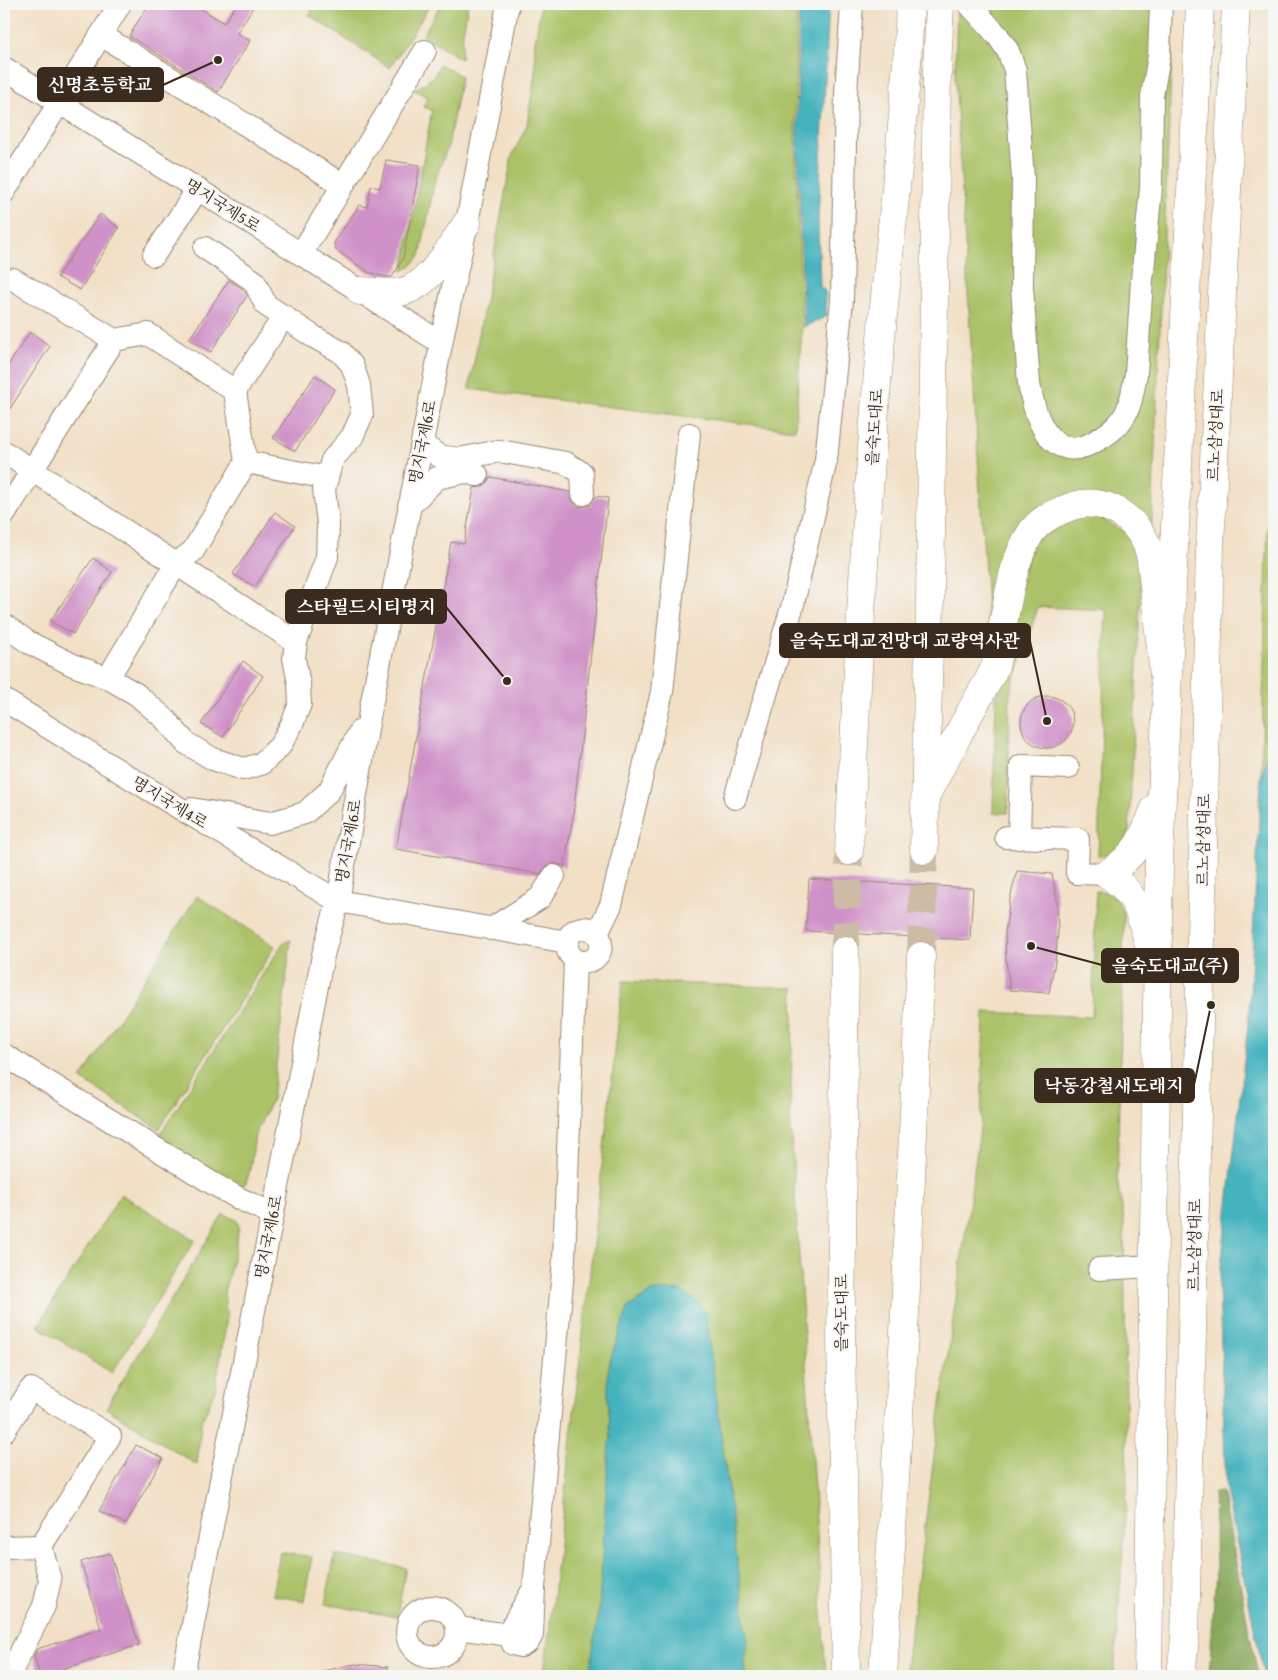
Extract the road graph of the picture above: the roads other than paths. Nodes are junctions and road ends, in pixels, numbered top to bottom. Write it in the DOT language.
graph roads {
  1 [pos="120,4"];
  2 [pos="508,4"];
  3 [pos="852,4"];
  4 [pos="910,4"];
  5 [pos="940,4"];
  6 [pos="969,4"];
  7 [pos="1161,4"];
  8 [pos="1200,4"];
  9 [pos="1236,4"];
  10 [pos="101,35"];
  11 [pos="425,51"];
  12 [pos="4,68"];
  13 [pos="59,102"];
  14 [pos="343,185"];
  15 [pos="198,189"];
  16 [pos="4,192"];
  17 [pos="467,223"];
  18 [pos="205,248"];
  19 [pos="302,254"];
  20 [pos="154,255"];
  21 [pos="13,279"];
  22 [pos="360,291"];
  23 [pos="284,316"];
  24 [pos="114,340"];
  25 [pos="441,343"];
  26 [pos="235,391"];
  27 [pos="689,434"];
  28 [pos="422,444"];
  29 [pos="4,452"];
  30 [pos="246,462"];
  31 [pos="32,470"];
  32 [pos="477,475"];
  33 [pos="327,478"];
  34 [pos="583,494"];
  35 [pos="410,506"];
  36 [pos="4,515"];
  37 [pos="176,564"];
  38 [pos="4,625"];
  39 [pos="296,642"];
  40 [pos="108,678"];
  41 [pos="4,700"];
  42 [pos="1167,702"];
  43 [pos="370,712"];
  44 [pos="1068,768"];
  45 [pos="1162,788"];
  46 [pos="926,796"];
  47 [pos="735,798"];
  48 [pos="176,806"];
  49 [pos="924,850"];
  50 [pos="849,851"];
  51 [pos="1106,874"];
  52 [pos="554,876"];
  53 [pos="338,901"];
  54 [pos="491,928"];
  55 [pos="845,950"];
  56 [pos="571,951"];
  57 [pos="921,956"];
  58 [pos="1158,972"];
  59 [pos="4,1055"];
  60 [pos="272,1214"];
  61 [pos="1154,1266"];
  62 [pos="1099,1269"];
  63 [pos="4,1431"];
  64 [pos="41,1546"];
  65 [pos="4,1547"];
  66 [pos="457,1628"];
  67 [pos="4,1664"];
  68 [pos="183,1676"];
  69 [pos="846,1676"];
  70 [pos="883,1676"];
  71 [pos="1148,1676"];
  72 [pos="1181,1676"];
  1 -- 10 [label="street"];
  2 -- 17 [label="street, 명지국제6로"];
  3 -- 47 [label="street"];
  4 -- 50 [label="main road, 을숙도대로"];
  5 -- 46 [label="main road"];
  6 -- 7 [label="street"];
  8 -- 42 [label="main road"];
  9 -- 72 [label="main road, 르노삼성대로"];
  10 -- 13 [label="street"];
  10 -- 14 [label="street"];
  11 -- 14 [label="street"];
  12 -- 13 [label="street, 명지국제5로"];
  13 -- 15 [label="street, 명지국제5로"];
  13 -- 16 [label="street"];
  14 -- 19 [label="street"];
  15 -- 19 [label="street, 명지국제5로"];
  15 -- 20 [label="street"];
  17 -- 22 [label="main road"];
  17 -- 25 [label="street, 명지국제6로"];
  18 -- 23 [label="street"];
  19 -- 22 [label="street, 명지국제5로"];
  21 -- 24 [label="street"];
  22 -- 25 [label="street, 명지국제5로"];
  23 -- 26 [label="street"];
  23 -- 33 [label="street"];
  24 -- 26 [label="street"];
  24 -- 31 [label="street"];
  25 -- 28 [label="street, 명지국제6로"];
  26 -- 30 [label="street"];
  27 -- 56 [label="street"];
  28 -- 34 [label="street"];
  28 -- 35 [label="street, 명지국제6로"];
  29 -- 31 [label="street"];
  30 -- 33 [label="street"];
  30 -- 37 [label="street"];
  31 -- 36 [label="street"];
  31 -- 37 [label="street"];
  32 -- 35 [label="street"];
  33 -- 39 [label="street"];
  35 -- 43 [label="street, 명지국제6로"];
  37 -- 39 [label="street"];
  37 -- 40 [label="street"];
  38 -- 40 [label="street"];
  39 -- 40 [label="street"];
  41 -- 48 [label="street, 명지국제4로"];
  42 -- 45 [label="main road"];
  42 -- 46 [label="main road"];
  43 -- 48 [label="street"];
  43 -- 53 [label="street, 명지국제6로"];
  44 -- 51 [label="street"];
  45 -- 51 [label="main road"];
  45 -- 58 [label="main road"];
  46 -- 49 [label="main road"];
  48 -- 53 [label="street, 명지국제4로"];
  51 -- 58 [label="main road"];
  52 -- 54 [label="street"];
  53 -- 54 [label="street"];
  53 -- 60 [label="street, 명지국제6로"];
  54 -- 56 [label="street"];
  55 -- 69 [label="main road, 을숙도대로"];
  56 -- 66 [label="street"];
  57 -- 70 [label="main road"];
  58 -- 61 [label="main road"];
  59 -- 60 [label="street"];
  60 -- 68 [label="street, 명지국제6로"];
  61 -- 62 [label="street"];
  61 -- 71 [label="main road"];
  63 -- 64 [label="street"];
  64 -- 65 [label="street"];
  64 -- 67 [label="street"];
}
